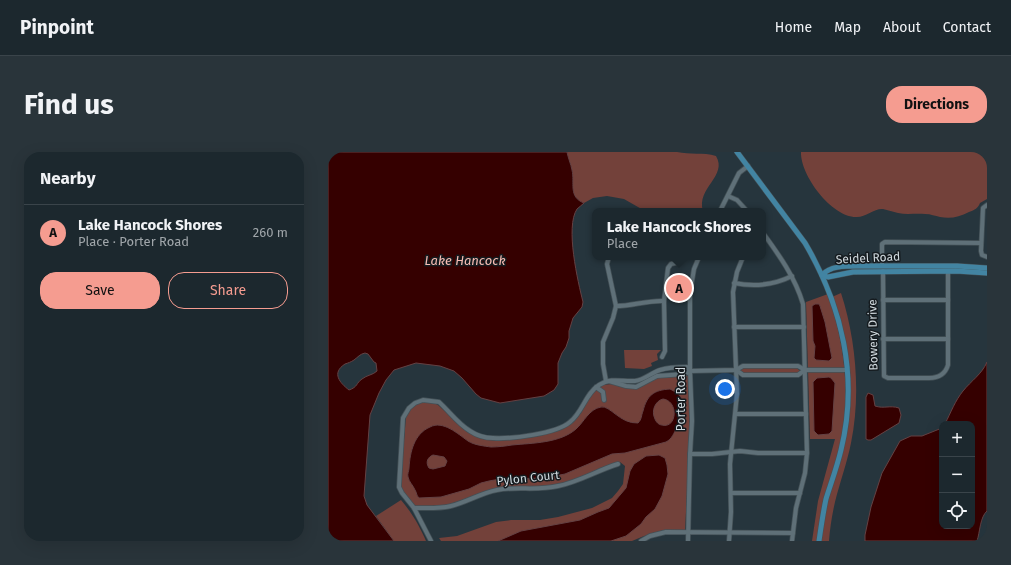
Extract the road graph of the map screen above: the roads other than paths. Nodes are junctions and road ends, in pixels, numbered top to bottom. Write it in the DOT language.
graph roads {
  1 [pos="738,152"];
  2 [pos="748,166"];
  3 [pos="728,196"];
  4 [pos="987,205"];
  5 [pos="722,208"];
  6 [pos="744,208"];
  7 [pos="766,238"];
  8 [pos="981,243"];
  9 [pos="987,257"];
  10 [pos="608,260"];
  11 [pos="697,260"];
  12 [pos="742,260"];
  13 [pos="680,262"];
  14 [pos="987,268"];
  15 [pos="882,269"];
  16 [pos="948,271"];
  17 [pos="987,274"];
  18 [pos="822,275"];
  19 [pos="792,276"];
  20 [pos="734,283"];
  21 [pos="883,300"];
  22 [pos="948,300"];
  23 [pos="664,301"];
  24 [pos="616,306"];
  25 [pos="734,327"];
  26 [pos="804,327"];
  27 [pos="883,339"];
  28 [pos="948,339"];
  29 [pos="662,357"];
  30 [pos="736,370"];
  31 [pos="805,370"];
  32 [pos="847,370"];
  33 [pos="690,371"];
  34 [pos="651,376"];
  35 [pos="606,381"];
  36 [pos="596,387"];
  37 [pos="604,400"];
  38 [pos="736,414"];
  39 [pos="806,414"];
  40 [pos="732,452"];
  41 [pos="807,453"];
  42 [pos="690,454"];
  43 [pos="618,464"];
  44 [pos="730,493"];
  45 [pos="800,493"];
  46 [pos="414,508"];
  47 [pos="687,532"];
  48 [pos="729,532"];
  49 [pos="793,533"];
  50 [pos="431,541"];
  51 [pos="640,541"];
  52 [pos="688,541"];
  53 [pos="729,541"];
  54 [pos="792,541"];
  55 [pos="819,541"];
  1 -- 2 [label="main road"];
  2 -- 3 [label="street"];
  2 -- 18 [label="main road"];
  3 -- 5 [label="street"];
  3 -- 6 [label="street"];
  4 -- 8 [label="street"];
  7 -- 19 [label="street"];
  8 -- 9 [label="street"];
  8 -- 15 [label="street, Bowery Drive"];
  10 -- 24 [label="street"];
  11 -- 33 [label="street, Porter Road"];
  12 -- 20 [label="street"];
  13 -- 23 [label="street"];
  14 -- 15 [label="main road, Seidel Road"];
  15 -- 16 [label="main road, Seidel Road"];
  15 -- 18 [label="main road, Seidel Road"];
  15 -- 21 [label="street, Bowery Drive"];
  16 -- 17 [label="main road, Seidel Road"];
  16 -- 22 [label="street, Bowery Drive"];
  18 -- 32 [label="main road"];
  19 -- 20 [label="street"];
  19 -- 26 [label="street"];
  20 -- 25 [label="street"];
  21 -- 22 [label="street"];
  21 -- 27 [label="street, Bowery Drive"];
  22 -- 28 [label="street, Bowery Drive"];
  23 -- 24 [label="street"];
  23 -- 29 [label="street"];
  24 -- 35 [label="street"];
  25 -- 26 [label="street"];
  25 -- 30 [label="street"];
  26 -- 31 [label="street"];
  27 -- 28 [label="street"];
  27 -- 28 [label="street, Bowery Drive"];
  30 -- 31 [label="street"];
  30 -- 31 [label="street"];
  30 -- 33 [label="street"];
  30 -- 38 [label="street"];
  31 -- 32 [label="street"];
  31 -- 39 [label="street"];
  32 -- 55 [label="main road"];
  33 -- 34 [label="street"];
  33 -- 34 [label="street"];
  33 -- 42 [label="street, Porter Road"];
  34 -- 35 [label="street"];
  35 -- 36 [label="street"];
  36 -- 37 [label="street"];
  36 -- 46 [label="street"];
  38 -- 39 [label="street"];
  38 -- 40 [label="street"];
  39 -- 41 [label="street"];
  40 -- 41 [label="street"];
  40 -- 42 [label="street"];
  40 -- 44 [label="street"];
  41 -- 45 [label="street"];
  42 -- 47 [label="street, Porter Road"];
  43 -- 46 [label="street, Pylon Court"];
  44 -- 45 [label="street"];
  44 -- 48 [label="street"];
  45 -- 49 [label="street"];
  46 -- 50 [label="street"];
  47 -- 48 [label="street"];
  47 -- 51 [label="street"];
  47 -- 52 [label="street, Porter Road"];
  48 -- 49 [label="street"];
  48 -- 53 [label="street"];
  49 -- 54 [label="street"];
}
